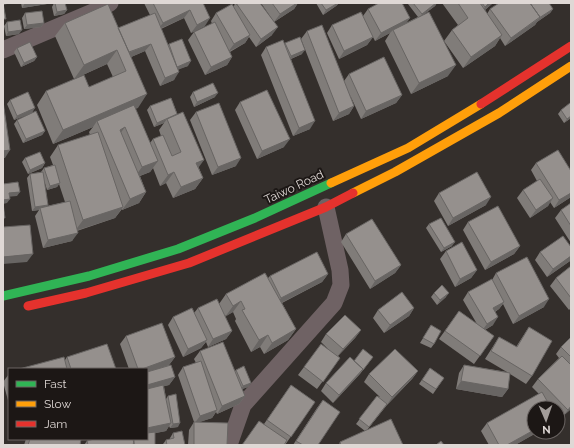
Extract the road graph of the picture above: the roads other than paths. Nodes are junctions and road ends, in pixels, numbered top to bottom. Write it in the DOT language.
graph roads {
  1 [pos="110,3"];
  2 [pos="571,46"];
  3 [pos="3,50"];
  4 [pos="571,66"];
  5 [pos="326,207"];
  6 [pos="3,296"];
  7 [pos="18,308"];
  8 [pos="229,445"];
  1 -- 3 [label="street"];
  2 -- 6 [label="main road, Taiwo Road"];
  4 -- 5 [label="main road"];
  5 -- 7 [label="main road"];
  5 -- 8 [label="street"];
}
